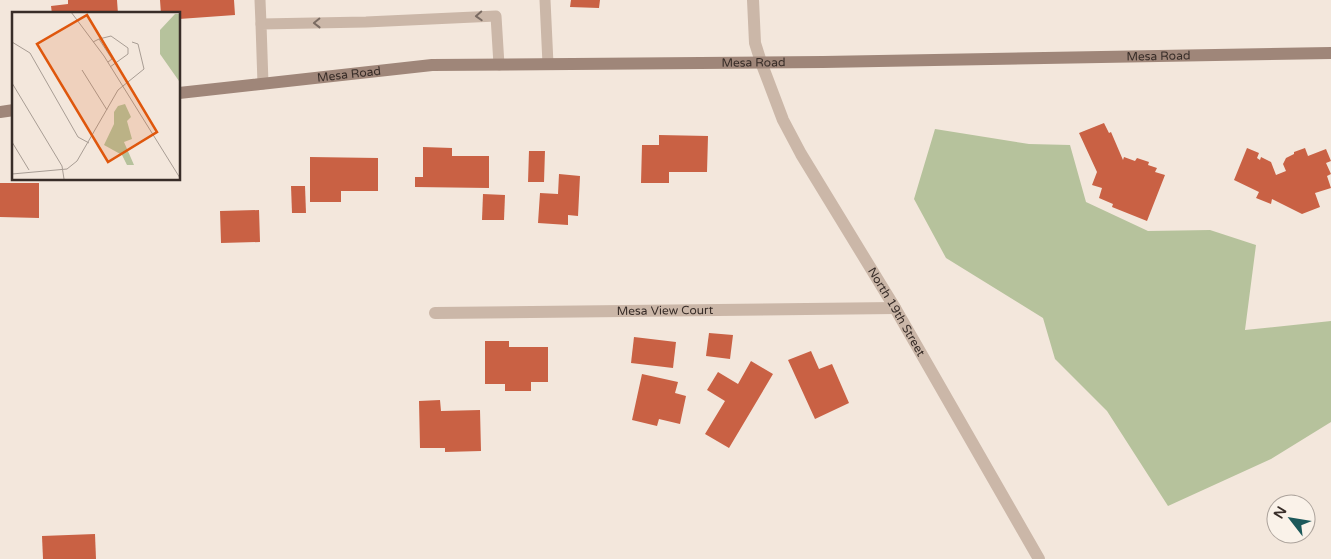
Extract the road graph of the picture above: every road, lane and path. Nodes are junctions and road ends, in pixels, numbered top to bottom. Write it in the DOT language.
graph roads {
  1 [pos="260,0"];
  2 [pos="545,0"];
  3 [pos="753,0"];
  4 [pos="261,24"];
  5 [pos="1331,53"];
  6 [pos="761,62"];
  7 [pos="548,64"];
  8 [pos="499,65"];
  9 [pos="263,84"];
  10 [pos="180,93"];
  11 [pos="895,308"];
  12 [pos="435,313"];
  13 [pos="1039,559"];
  1 -- 4 [label="lane"];
  2 -- 7 [label="lane"];
  3 -- 6 [label="street, North 19th Street"];
  8 -- 4 [label="lane, one-way"];
  4 -- 9 [label="lane"];
  5 -- 6 [label="main road, Mesa Road"];
  6 -- 7 [label="main road, Mesa Road"];
  6 -- 11 [label="street, North 19th Street"];
  7 -- 8 [label="main road, Mesa Road"];
  8 -- 9 [label="main road, Mesa Road"];
  9 -- 10 [label="main road, Mesa Road"];
  11 -- 12 [label="street, Mesa View Court"];
  11 -- 13 [label="street, North 19th Street"];
}
